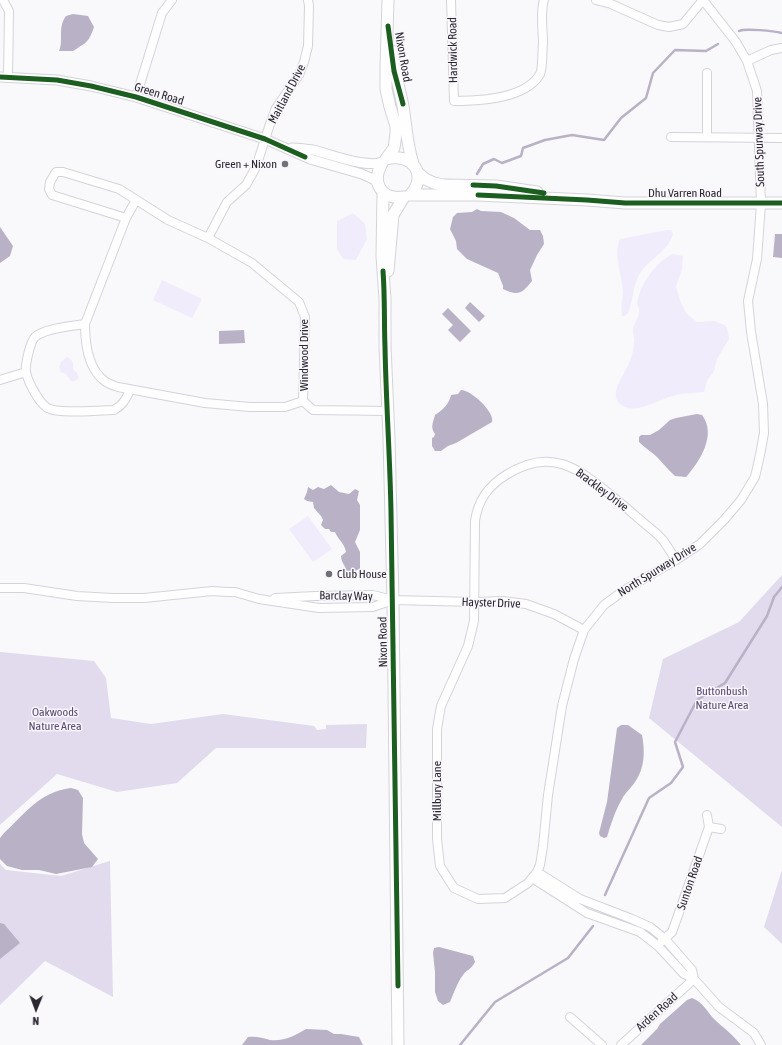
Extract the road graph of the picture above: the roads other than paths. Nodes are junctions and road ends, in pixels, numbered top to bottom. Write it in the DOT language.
graph roads {
  1 [pos="3,0"];
  2 [pos="172,0"];
  3 [pos="308,0"];
  4 [pos="388,0"];
  5 [pos="451,0"];
  6 [pos="544,0"];
  7 [pos="596,0"];
  8 [pos="703,0"];
  9 [pos="388,26"];
  10 [pos="782,48"];
  11 [pos="747,61"];
  12 [pos="707,73"];
  13 [pos="4,77"];
  14 [pos="136,97"];
  15 [pos="671,137"];
  16 [pos="707,137"];
  17 [pos="759,138"];
  18 [pos="782,138"];
  19 [pos="265,139"];
  20 [pos="284,147"];
  21 [pos="384,161"];
  22 [pos="415,168"];
  23 [pos="381,189"];
  24 [pos="407,196"];
  25 [pos="136,200"];
  26 [pos="587,200"];
  27 [pos="761,204"];
  28 [pos="782,204"];
  29 [pos="126,218"];
  30 [pos="208,238"];
  31 [pos="385,299"];
  32 [pos="85,324"];
  33 [pos="26,372"];
  34 [pos="0,380"];
  35 [pos="130,390"];
  36 [pos="303,401"];
  37 [pos="388,411"];
  38 [pos="676,560"];
  39 [pos="0,588"];
  40 [pos="258,599"];
  41 [pos="393,600"];
  42 [pos="475,602"];
  43 [pos="584,630"];
  44 [pos="708,815"];
  45 [pos="709,827"];
  46 [pos="721,829"];
  47 [pos="535,875"];
  48 [pos="580,899"];
  49 [pos="575,906"];
  50 [pos="665,939"];
  51 [pos="658,946"];
  52 [pos="694,979"];
  53 [pos="570,1017"];
  54 [pos="398,1045"];
  55 [pos="602,1045"];
  56 [pos="621,1045"];
  57 [pos="761,1045"];
  1 -- 13 [label="street"];
  2 -- 14 [label="street"];
  3 -- 19 [label="street, Maitland Drive"];
  4 -- 9 [label="main road, Nixon Road"];
  5 -- 6 [label="street, Hardwick Road"];
  7 -- 8 [label="street"];
  8 -- 11 [label="street, South Spurway Drive"];
  9 -- 21 [label="main road, Nixon Road"];
  9 -- 22 [label="main road, Nixon Road"];
  10 -- 11 [label="street"];
  11 -- 17 [label="street, South Spurway Drive"];
  12 -- 16 [label="street"];
  13 -- 14 [label="street, Green Road"];
  14 -- 19 [label="street, Green Road"];
  15 -- 16 [label="street"];
  16 -- 17 [label="street"];
  17 -- 18 [label="street"];
  17 -- 27 [label="street, South Spurway Drive"];
  19 -- 20 [label="street, Green Road"];
  19 -- 30 [label="street"];
  20 -- 21 [label="street, Green Road"];
  20 -- 23 [label="street, Green Road"];
  21 -- 22 [label="main road"];
  21 -- 23 [label="main road"];
  22 -- 24 [label="main road"];
  22 -- 26 [label="main road, Dhu Varren Road"];
  23 -- 24 [label="main road"];
  23 -- 31 [label="main road, Nixon Road"];
  24 -- 26 [label="main road, Dhu Varren Road"];
  24 -- 31 [label="main road, Nixon Road"];
  25 -- 29 [label="street, Windwood Drive"];
  25 -- 29 [label="street, Windwood Drive"];
  25 -- 30 [label="street, Windwood Drive"];
  26 -- 27 [label="main road, Dhu Varren Road"];
  27 -- 28 [label="main road, Dhu Varren Road"];
  27 -- 38 [label="street, North Spurway Drive"];
  29 -- 32 [label="street, Windwood Drive"];
  30 -- 36 [label="street, Windwood Drive"];
  31 -- 37 [label="main road, Nixon Road"];
  32 -- 33 [label="street"];
  32 -- 35 [label="street, Windwood Drive"];
  33 -- 34 [label="street"];
  33 -- 35 [label="street"];
  35 -- 36 [label="street, Windwood Drive"];
  36 -- 37 [label="street, Windwood Drive"];
  37 -- 41 [label="main road, Nixon Road"];
  38 -- 42 [label="street, Brackley Drive"];
  38 -- 43 [label="street, North Spurway Drive"];
  39 -- 40 [label="street, Barclay Way"];
  40 -- 41 [label="street, Barclay Way"];
  40 -- 41 [label="street, Barclay Way"];
  41 -- 42 [label="street, Hayster Drive"];
  41 -- 54 [label="main road, Nixon Road"];
  42 -- 43 [label="street, Hayster Drive"];
  42 -- 47 [label="street, Millbury Lane"];
  43 -- 47 [label="street, North Spurway Drive"];
  44 -- 45 [label="street, Sunton Road"];
  45 -- 46 [label="street"];
  45 -- 50 [label="street, Sunton Road"];
  47 -- 48 [label="street"];
  47 -- 49 [label="street"];
  48 -- 49 [label="street"];
  48 -- 50 [label="street"];
  49 -- 51 [label="street"];
  50 -- 51 [label="street, Sunton Road"];
  50 -- 52 [label="street"];
  51 -- 52 [label="street"];
  52 -- 56 [label="street, Arden Road"];
  52 -- 57 [label="street"];
  53 -- 55 [label="street"];
}
